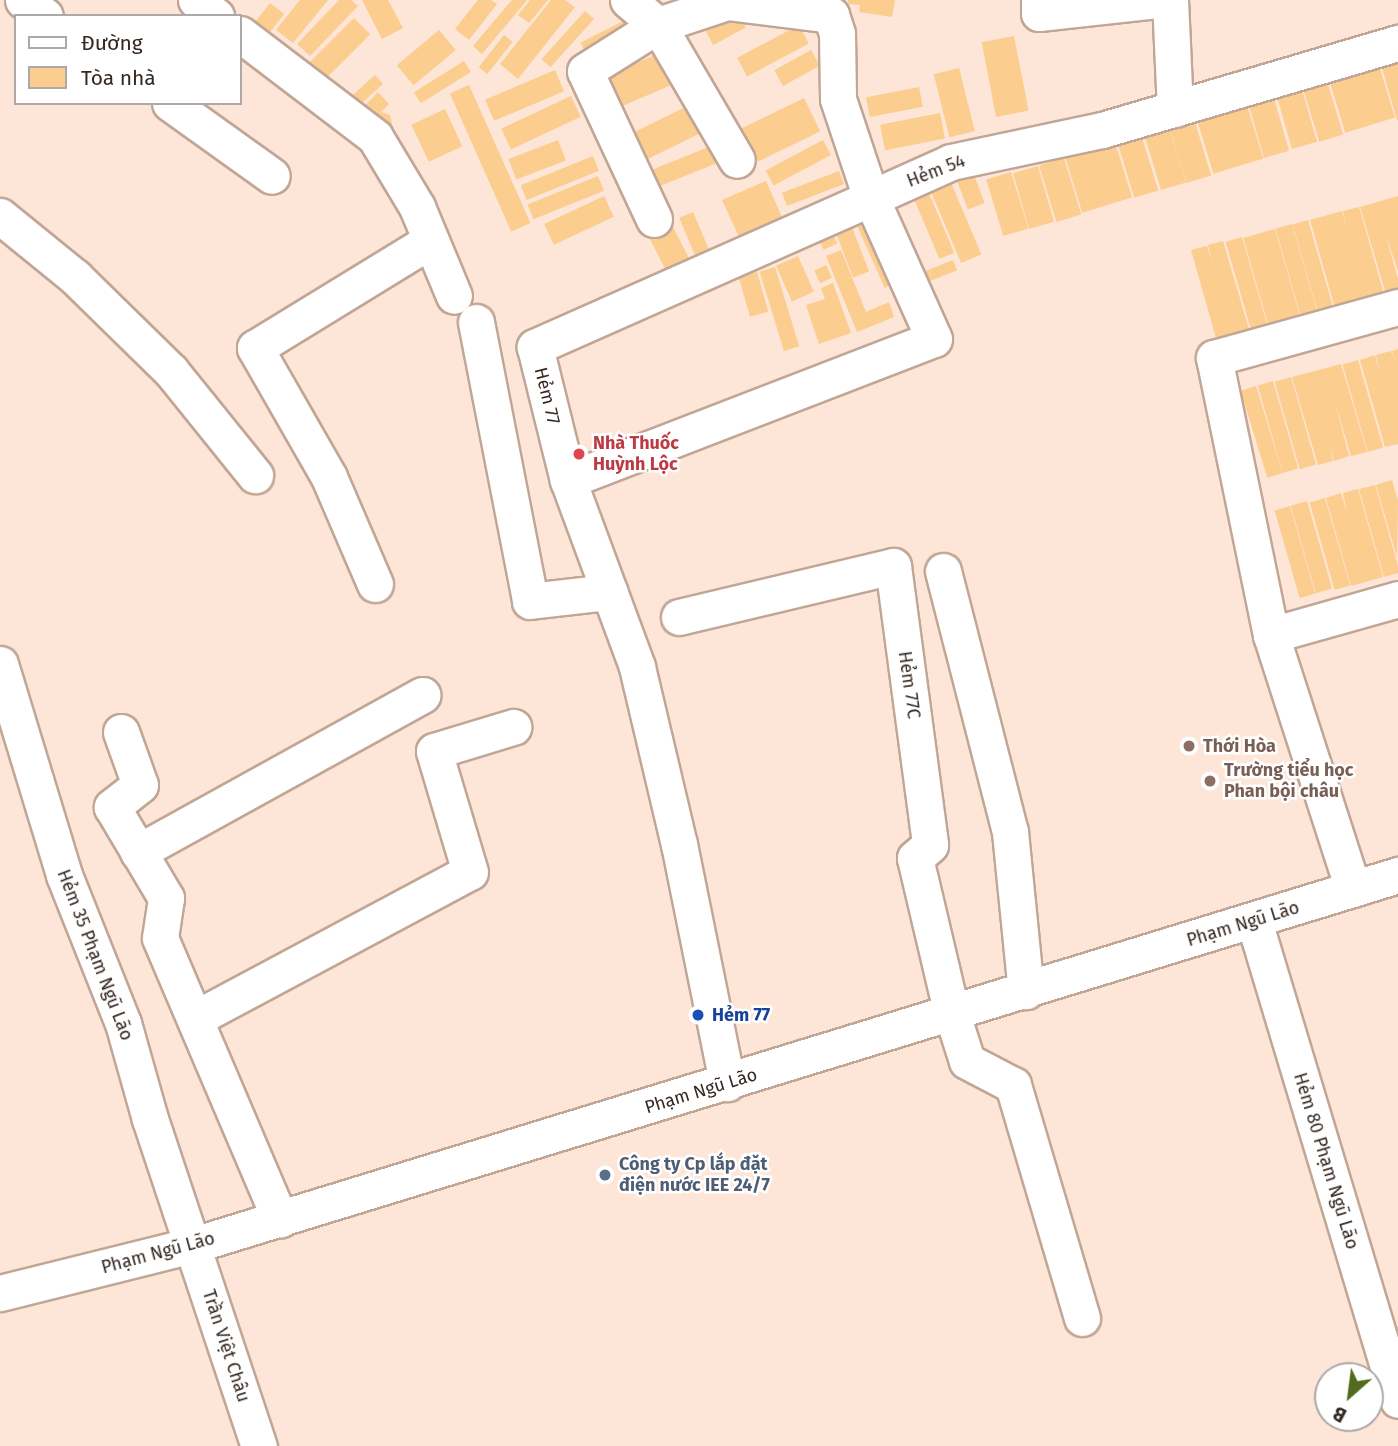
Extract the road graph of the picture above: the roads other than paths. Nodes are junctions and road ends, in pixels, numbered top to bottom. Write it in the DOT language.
graph roads {
  1 [pos="23,0"];
  2 [pos="196,0"];
  3 [pos="628,0"];
  4 [pos="1039,0"];
  5 [pos="1160,0"];
  6 [pos="1170,0"];
  7 [pos="42,14"];
  8 [pos="214,14"];
  9 [pos="658,25"];
  10 [pos="242,36"];
  11 [pos="1398,43"];
  12 [pos="173,105"];
  13 [pos="1175,109"];
  14 [pos="737,160"];
  15 [pos="272,176"];
  16 [pos="871,198"];
  17 [pos="0,216"];
  18 [pos="654,219"];
  19 [pos="431,240"];
  20 [pos="1398,307"];
  21 [pos="255,475"];
  22 [pos="568,480"];
  23 [pos="943,571"];
  24 [pos="375,584"];
  25 [pos="609,592"];
  26 [pos="1398,599"];
  27 [pos="679,617"];
  28 [pos="1271,635"];
  29 [pos="0,664"];
  30 [pos="422,695"];
  31 [pos="513,727"];
  32 [pos="121,732"];
  33 [pos="138,852"];
  34 [pos="1398,875"];
  35 [pos="1353,889"];
  36 [pos="1254,921"];
  37 [pos="1026,991"];
  38 [pos="952,1014"];
  39 [pos="196,1018"];
  40 [pos="727,1083"];
  41 [pos="280,1219"];
  42 [pos="193,1245"];
  43 [pos="0,1293"];
  44 [pos="1082,1318"];
  45 [pos="1398,1400"];
  46 [pos="258,1446"];
  1 -- 7 [label="street"];
  2 -- 8 [label="street"];
  3 -- 9 [label="street"];
  4 -- 5 [label="street"];
  6 -- 13 [label="street"];
  9 -- 14 [label="street"];
  9 -- 16 [label="street"];
  9 -- 18 [label="street"];
  10 -- 19 [label="street"];
  11 -- 13 [label="street, Hẻm 54"];
  12 -- 15 [label="street"];
  13 -- 16 [label="street, Hẻm 54"];
  16 -- 22 [label="street, Hẻm 77"];
  16 -- 22 [label="street"];
  17 -- 21 [label="street"];
  19 -- 24 [label="street"];
  19 -- 25 [label="street"];
  20 -- 28 [label="street"];
  22 -- 25 [label="street, Hẻm 77"];
  23 -- 37 [label="street"];
  25 -- 40 [label="street, Hẻm 77"];
  26 -- 28 [label="street"];
  27 -- 38 [label="street, Hẻm 77C"];
  28 -- 35 [label="street"];
  29 -- 42 [label="street, Hẻm 35 Phạm Ngũ Lão"];
  30 -- 33 [label="street"];
  31 -- 39 [label="street"];
  32 -- 33 [label="street"];
  33 -- 39 [label="street"];
  34 -- 35 [label="street, Phạm Ngũ Lão"];
  35 -- 36 [label="street, Phạm Ngũ Lão"];
  36 -- 37 [label="street, Phạm Ngũ Lão"];
  36 -- 45 [label="street, Hẻm 80 Phạm Ngũ Lão"];
  37 -- 38 [label="street, Phạm Ngũ Lão"];
  38 -- 40 [label="street, Phạm Ngũ Lão"];
  38 -- 44 [label="street"];
  39 -- 41 [label="street"];
  40 -- 41 [label="street, Phạm Ngũ Lão"];
  41 -- 42 [label="street, Phạm Ngũ Lão"];
  42 -- 43 [label="street, Phạm Ngũ Lão"];
  42 -- 46 [label="street, Trần Việt Châu"];
}
